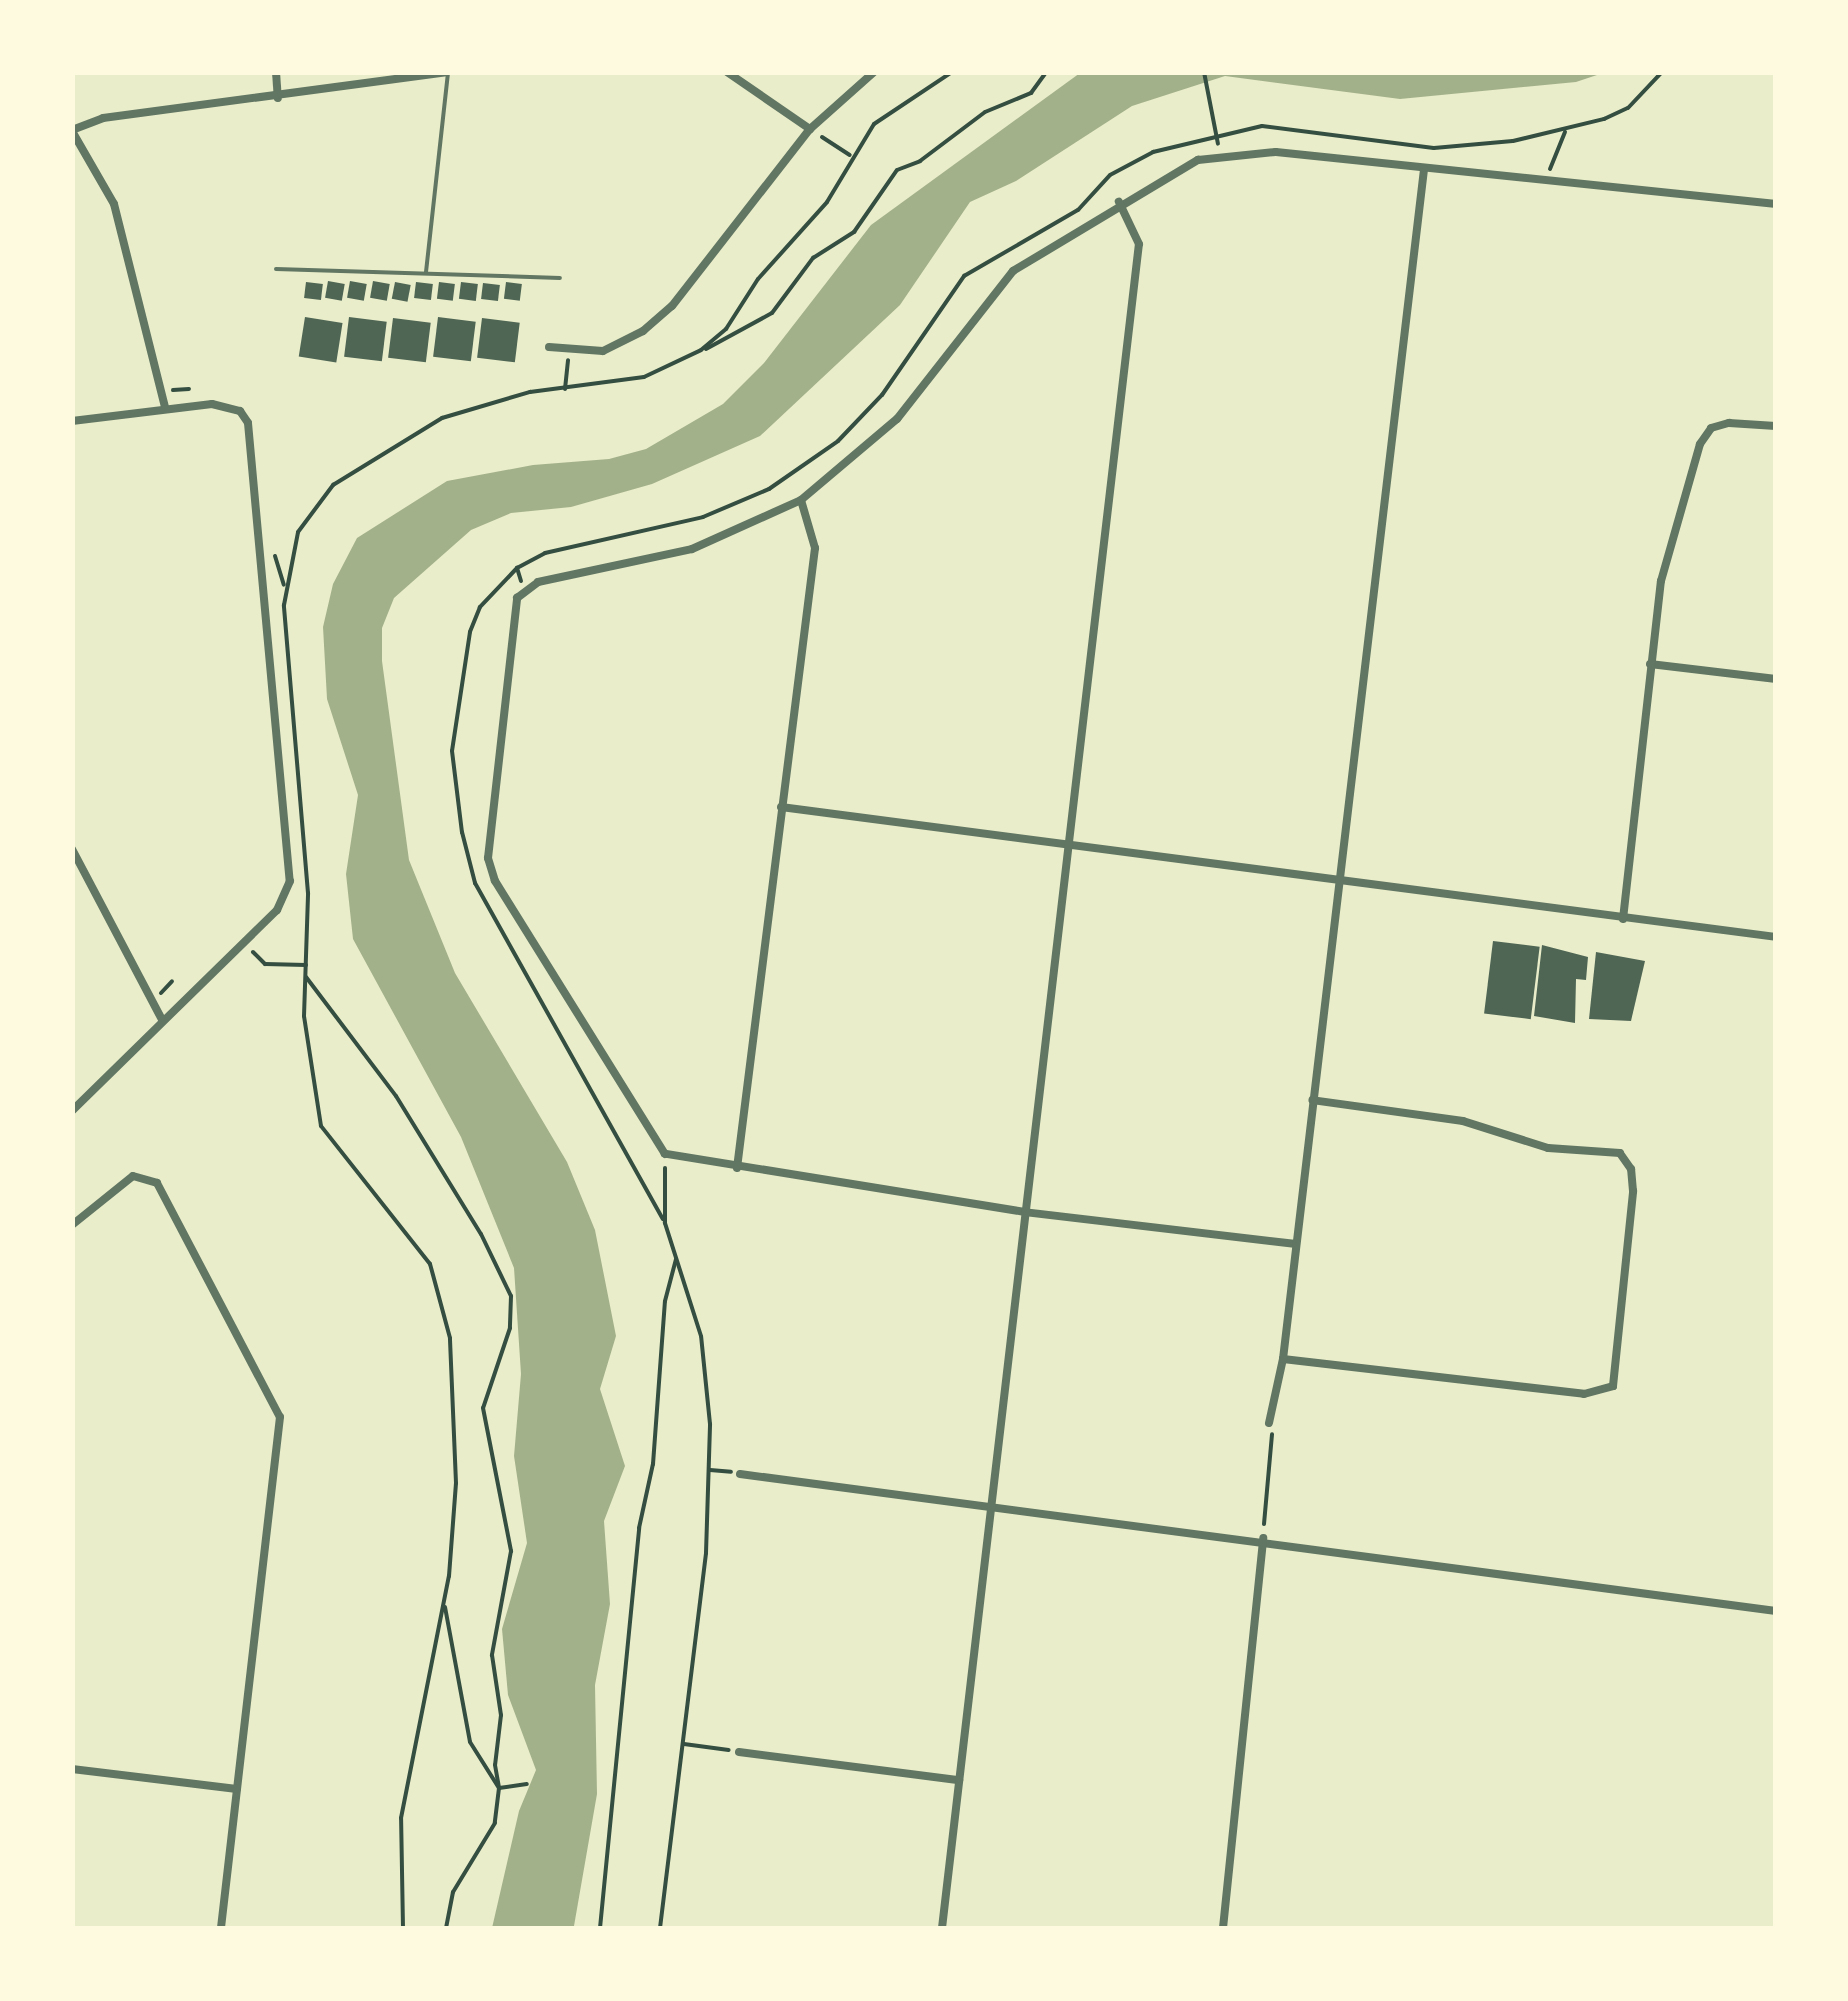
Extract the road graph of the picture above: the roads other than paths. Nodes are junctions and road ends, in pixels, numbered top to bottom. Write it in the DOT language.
graph roads {
  1 [pos="276,72"];
  2 [pos="447,72"];
  3 [pos="727,72"];
  4 [pos="874,72"];
  5 [pos="278,98"];
  6 [pos="810,128"];
  7 [pos="72,130"];
  8 [pos="1424,169"];
  9 [pos="1119,202"];
  10 [pos="1776,204"];
  11 [pos="276,270"];
  12 [pos="426,272"];
  13 [pos="560,278"];
  14 [pos="549,347"];
  15 [pos="165,407"];
  16 [pos="72,421"];
  17 [pos="1776,426"];
  18 [pos="801,500"];
  19 [pos="1650,664"];
  20 [pos="1776,679"];
  21 [pos="781,808"];
  22 [pos="72,849"];
  23 [pos="1064,849"];
  24 [pos="1336,885"];
  25 [pos="1624,918"];
  26 [pos="1776,938"];
  27 [pos="162,1020"];
  28 [pos="1312,1100"];
  29 [pos="72,1111"];
  30 [pos="737,1168"];
  31 [pos="1024,1212"];
  32 [pos="72,1225"];
  33 [pos="1296,1244"];
  34 [pos="1282,1359"];
  35 [pos="1270,1419"];
  36 [pos="740,1474"];
  37 [pos="989,1507"];
  38 [pos="1263,1538"];
  39 [pos="1776,1611"];
  40 [pos="739,1752"];
  41 [pos="72,1769"];
  42 [pos="960,1780"];
  43 [pos="237,1790"];
  44 [pos="220,1928"];
  45 [pos="942,1928"];
  46 [pos="1223,1928"];
  1 -- 5 [label="street"];
  2 -- 5 [label="street"];
  2 -- 12 [label="lane"];
  3 -- 6 [label="street"];
  4 -- 6 [label="street"];
  5 -- 7 [label="street"];
  6 -- 14 [label="street"];
  7 -- 15 [label="street"];
  8 -- 9 [label="street"];
  8 -- 10 [label="street"];
  8 -- 24 [label="street"];
  9 -- 18 [label="street"];
  9 -- 23 [label="street"];
  11 -- 12 [label="lane"];
  12 -- 13 [label="lane"];
  15 -- 16 [label="street"];
  15 -- 27 [label="street"];
  17 -- 19 [label="street"];
  18 -- 21 [label="street"];
  18 -- 30 [label="street"];
  19 -- 20 [label="street"];
  19 -- 25 [label="street"];
  21 -- 23 [label="street"];
  21 -- 30 [label="street"];
  22 -- 27 [label="street"];
  23 -- 24 [label="street"];
  23 -- 31 [label="street"];
  24 -- 25 [label="street"];
  24 -- 28 [label="street"];
  25 -- 26 [label="street"];
  27 -- 29 [label="street"];
  28 -- 33 [label="street"];
  28 -- 34 [label="street"];
  30 -- 31 [label="street"];
  31 -- 33 [label="street"];
  31 -- 37 [label="street"];
  32 -- 43 [label="street"];
  33 -- 34 [label="street"];
  34 -- 35 [label="street"];
  36 -- 37 [label="street"];
  37 -- 38 [label="street"];
  37 -- 42 [label="street"];
  38 -- 39 [label="street"];
  38 -- 46 [label="street"];
  40 -- 42 [label="street"];
  41 -- 43 [label="street"];
  42 -- 45 [label="street"];
  43 -- 44 [label="street"];
}
